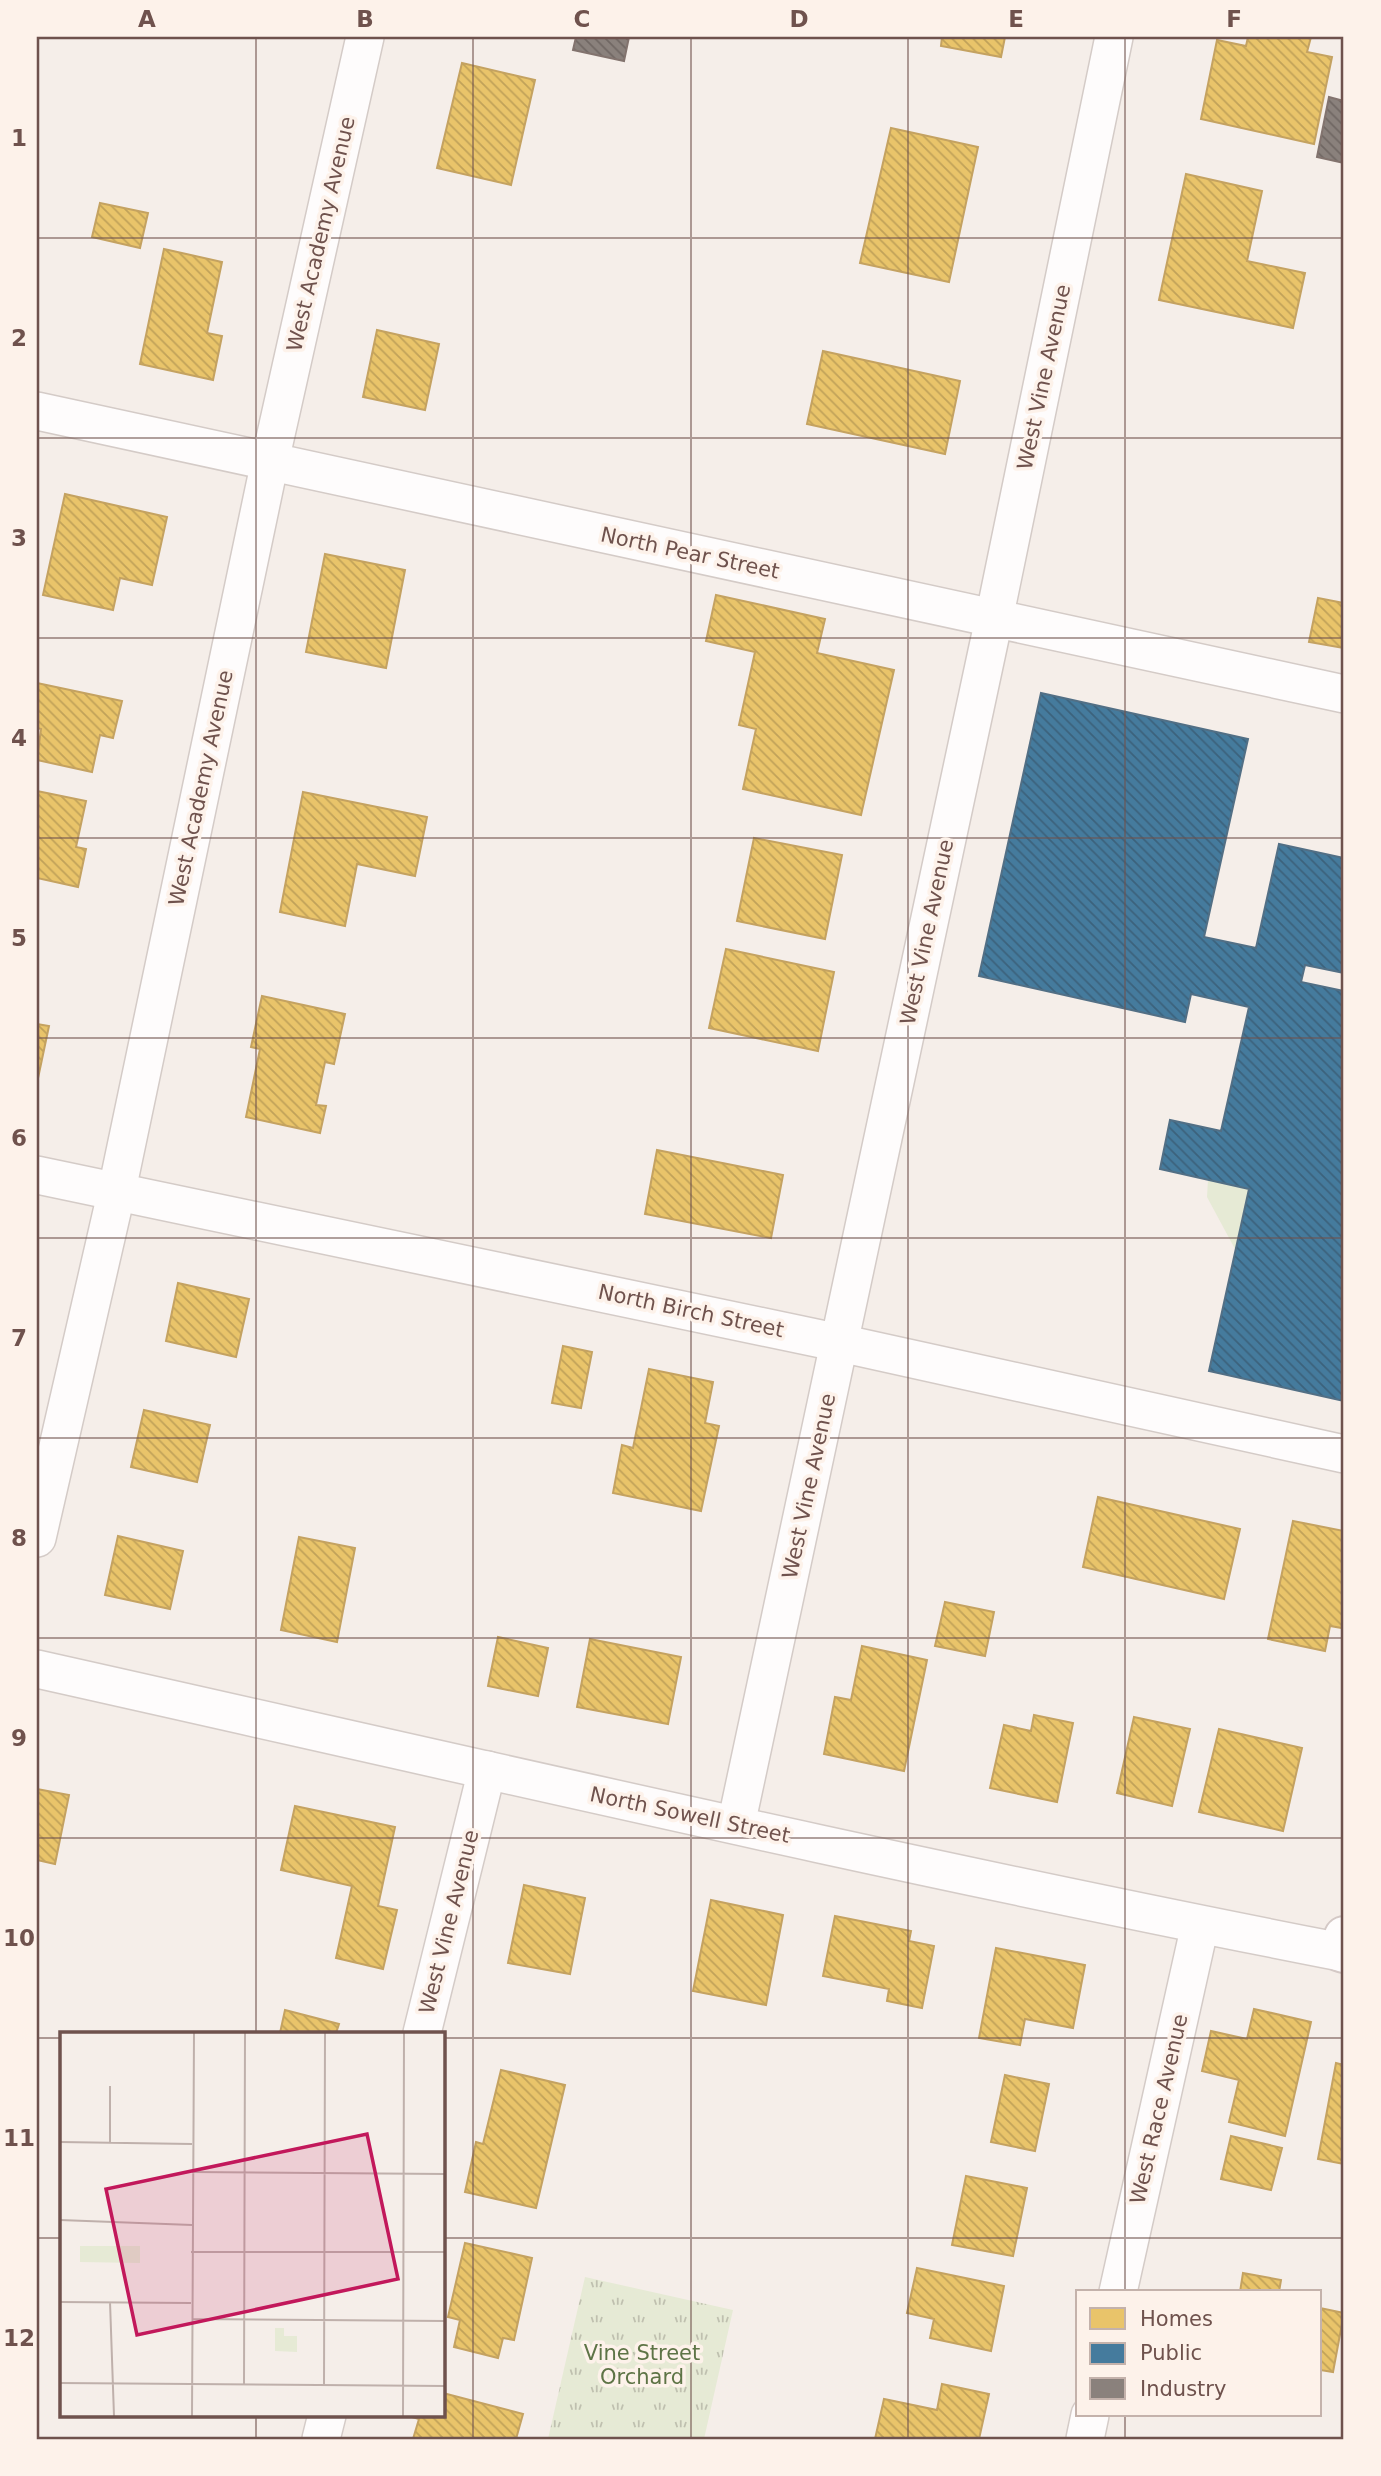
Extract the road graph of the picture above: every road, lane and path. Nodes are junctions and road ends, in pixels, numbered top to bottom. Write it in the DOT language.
graph roads {
  1 [pos="365,37"];
  2 [pos="1114,37"];
  3 [pos="37,411"];
  4 [pos="270,461"];
  5 [pos="994,619"];
  6 [pos="1344,694"];
  7 [pos="37,1175"];
  8 [pos="117,1190"];
  9 [pos="840,1343"];
  10 [pos="1344,1454"];
  11 [pos="37,1538"];
  12 [pos="37,1669"];
  13 [pos="486,1770"];
  14 [pos="736,1825"];
  15 [pos="1200,1925"];
  16 [pos="1343,1947"];
  17 [pos="422,2032"];
  18 [pos="1118,2290"];
  19 [pos="327,2416"];
  20 [pos="1090,2416"];
  21 [pos="321,2439"];
  22 [pos="1085,2439"];
  1 -- 4 [label="street, West Academy Avenue"];
  2 -- 5 [label="street, West Vine Avenue"];
  3 -- 4 [label="street, North Pear Street"];
  4 -- 5 [label="street, North Pear Street"];
  4 -- 8 [label="street, West Academy Avenue"];
  5 -- 6 [label="street, North Pear Street"];
  5 -- 9 [label="street, West Vine Avenue"];
  7 -- 8 [label="street, North Birch Street"];
  8 -- 9 [label="street, North Birch Street"];
  8 -- 11 [label="street, West Academy Avenue"];
  9 -- 10 [label="street, North Birch Street"];
  9 -- 14 [label="street, West Vine Avenue"];
  12 -- 13 [label="street, North Sowell Street"];
  13 -- 14 [label="street, North Sowell Street"];
  13 -- 17 [label="street, West Vine Avenue"];
  14 -- 15 [label="street, North Sowell Street"];
  15 -- 16 [label="street, North Sowell Street"];
  15 -- 18 [label="street, West Race Avenue"];
  19 -- 21 [label="street"];
  20 -- 22 [label="street"];
}
